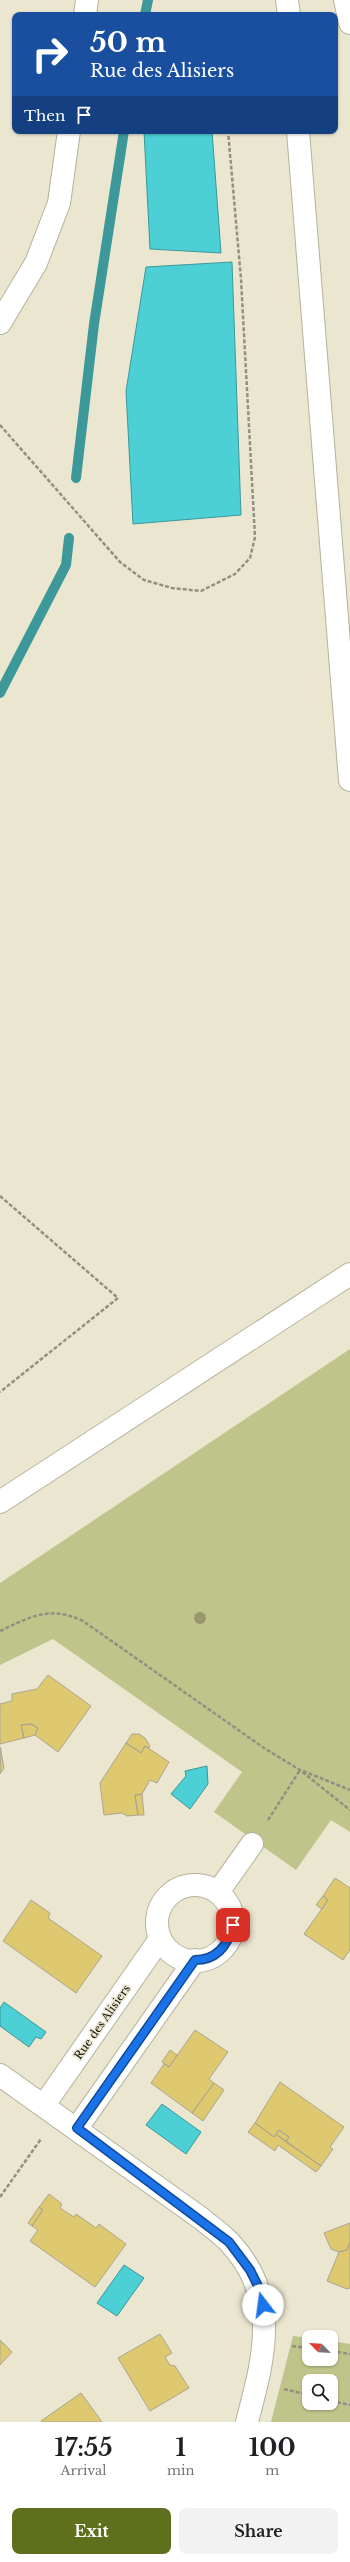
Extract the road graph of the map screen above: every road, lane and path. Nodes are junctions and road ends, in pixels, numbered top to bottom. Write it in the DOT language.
graph roads {
  1 [pos="87,0"];
  2 [pos="287,0"];
  3 [pos="345,0"];
  4 [pos="85,12"];
  5 [pos="289,12"];
  6 [pos="350,23"];
  7 [pos="69,134"];
  8 [pos="228,134"];
  9 [pos="298,134"];
  10 [pos="0,323"];
  11 [pos="0,426"];
  12 [pos="350,780"];
  13 [pos="0,1196"];
  14 [pos="350,1274"];
  15 [pos="0,1392"];
  16 [pos="0,1502"];
  17 [pos="0,1631"];
  18 [pos="300,1770"];
  19 [pos="350,1790"];
  20 [pos="350,1810"];
  21 [pos="252,1844"];
  22 [pos="218,1892"];
  23 [pos="160,1939"];
  24 [pos="195,1960"];
  25 [pos="0,2075"];
  26 [pos="51,2110"];
  27 [pos="77,2128"];
  28 [pos="0,2197"];
  29 [pos="338,2352"];
  30 [pos="350,2354"];
  31 [pos="338,2402"];
  32 [pos="350,2405"];
  33 [pos="247,2422"];
  1 -- 4 [label="main road"];
  2 -- 5 [label="main road"];
  3 -- 6 [label="main road"];
  7 -- 10 [label="main road"];
  8 -- 11 [label="path"];
  9 -- 12 [label="main road"];
  13 -- 15 [label="path"];
  14 -- 16 [label="main road"];
  17 -- 18 [label="path"];
  18 -- 19 [label="path"];
  18 -- 20 [label="path"];
  18 -- 21 [label="path"];
  21 -- 22 [label="main road"];
  22 -- 23 [label="main road"];
  22 -- 24 [label="main road"];
  23 -- 24 [label="main road"];
  23 -- 26 [label="main road, Rue des Alisiers"];
  24 -- 27 [label="main road"];
  25 -- 26 [label="main road"];
  26 -- 27 [label="main road"];
  26 -- 28 [label="path"];
  27 -- 33 [label="main road"];
  29 -- 30 [label="path"];
  31 -- 32 [label="path"];
}
